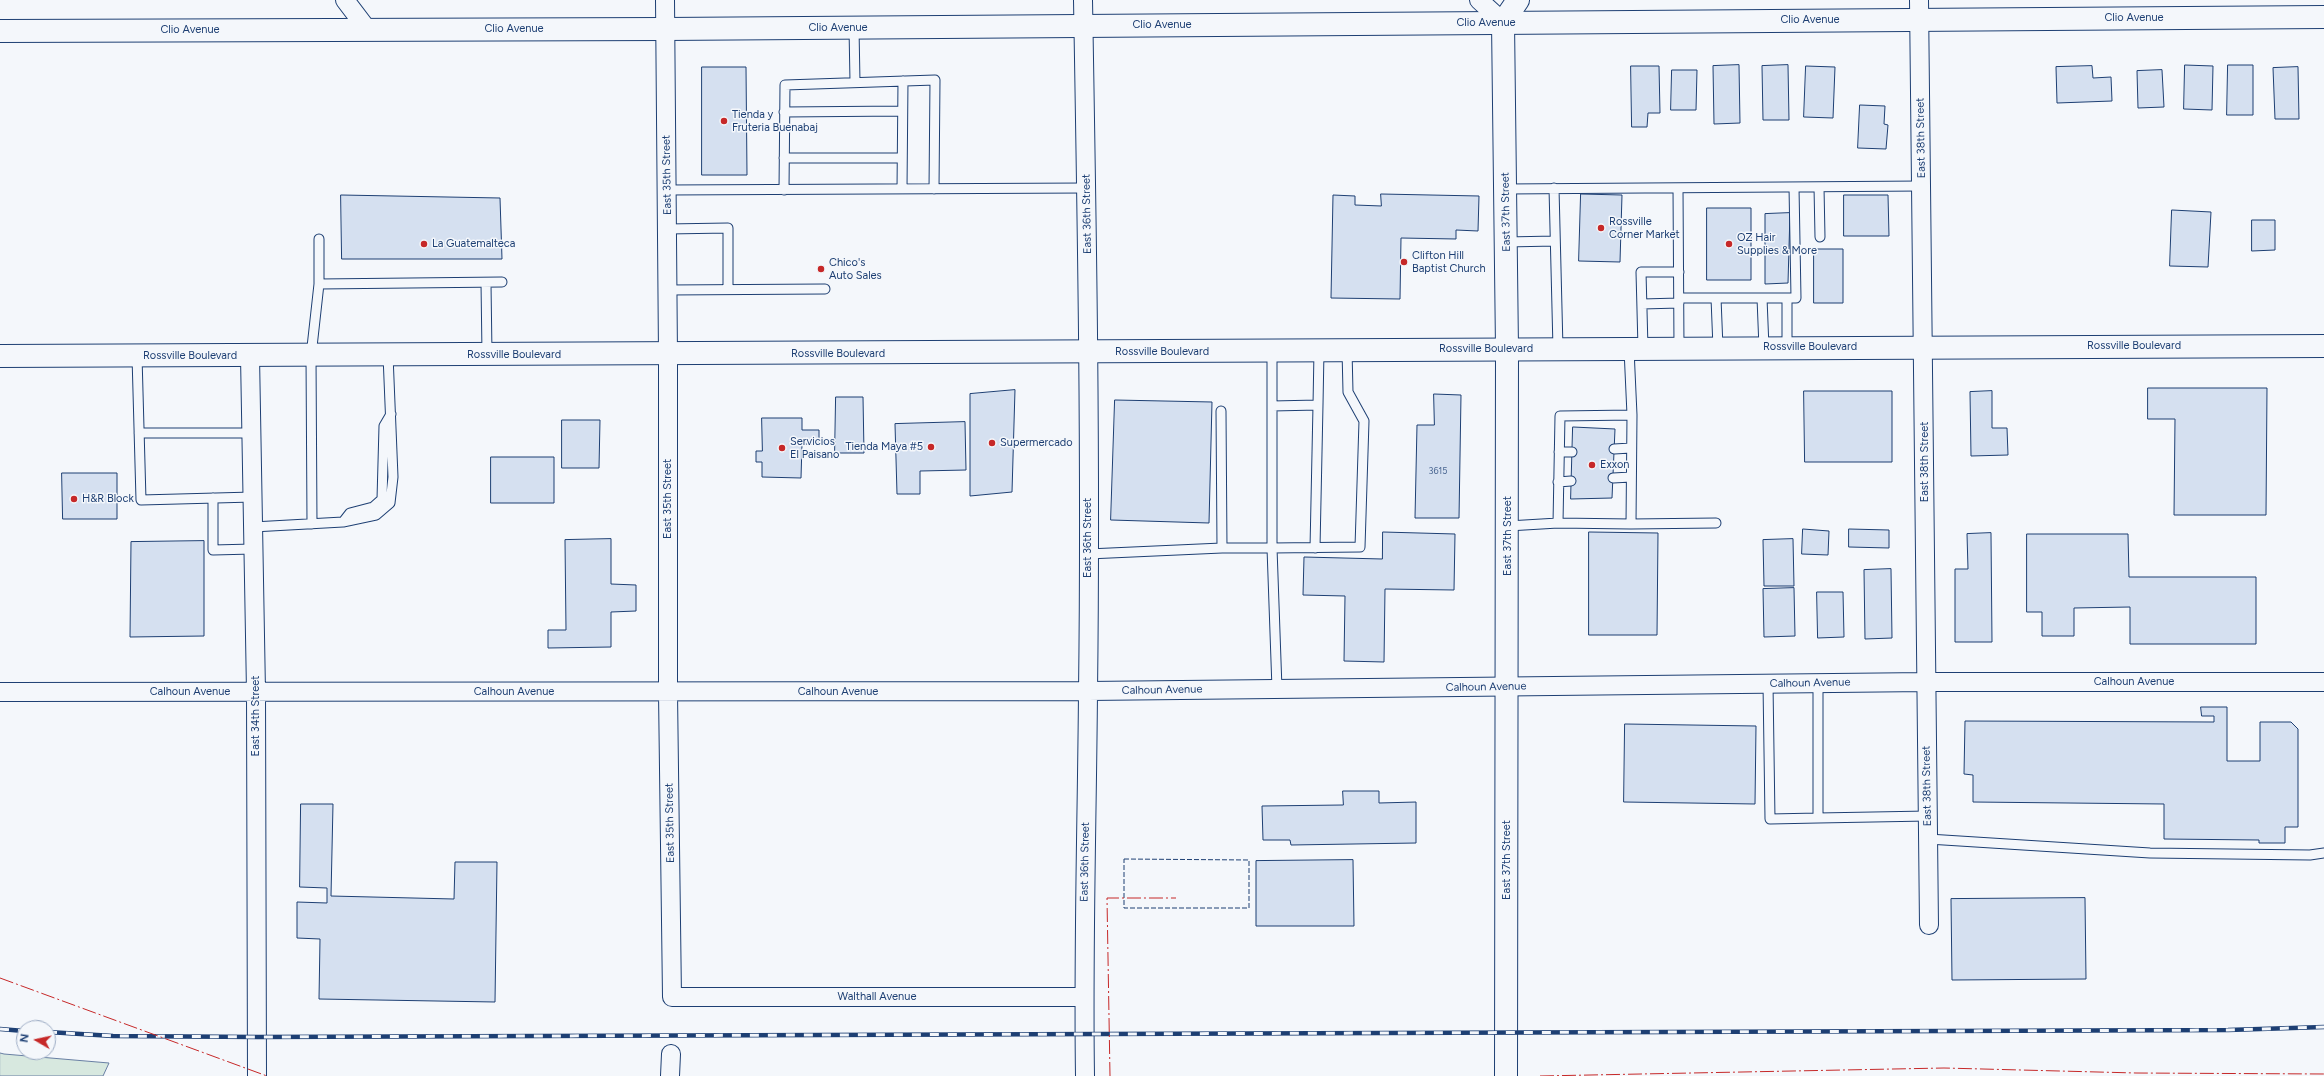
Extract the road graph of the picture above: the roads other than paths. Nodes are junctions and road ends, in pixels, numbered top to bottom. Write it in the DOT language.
graph roads {
  1 [pos="345,0"];
  2 [pos="665,0"];
  3 [pos="1083,0"];
  4 [pos="1478,0"];
  5 [pos="1518,0"];
  6 [pos="1919,10"];
  7 [pos="2324,17"];
  8 [pos="1504,22"];
  9 [pos="1084,26"];
  10 [pos="854,28"];
  11 [pos="367,29"];
  12 [pos="665,29"];
  13 [pos="0,31"];
  14 [pos="903,81"];
  15 [pos="855,82"];
  16 [pos="902,111"];
  17 [pos="784,112"];
  18 [pos="784,158"];
  19 [pos="901,158"];
  20 [pos="1922,186"];
  21 [pos="1794,187"];
  22 [pos="1819,187"];
  23 [pos="1086,188"];
  24 [pos="1554,188"];
  25 [pos="1678,188"];
  26 [pos="902,189"];
  27 [pos="934,189"];
  28 [pos="1506,189"];
  29 [pos="667,190"];
  30 [pos="784,190"];
  31 [pos="667,229"];
  32 [pos="1820,237"];
  33 [pos="319,239"];
  34 [pos="1555,241"];
  35 [pos="1506,242"];
  36 [pos="1678,272"];
  37 [pos="502,282"];
  38 [pos="486,283"];
  39 [pos="319,284"];
  40 [pos="728,289"];
  41 [pos="825,289"];
  42 [pos="668,290"];
  43 [pos="1716,298"];
  44 [pos="1762,298"];
  45 [pos="1786,298"];
  46 [pos="1679,301"];
  47 [pos="1642,304"];
  48 [pos="2324,346"];
  49 [pos="1924,347"];
  50 [pos="1636,348"];
  51 [pos="1679,348"];
  52 [pos="1718,348"];
  53 [pos="1764,348"];
  54 [pos="1787,348"];
  55 [pos="1508,349"];
  56 [pos="1558,349"];
  57 [pos="1347,350"];
  58 [pos="1272,351"];
  59 [pos="1319,351"];
  60 [pos="1089,353"];
  61 [pos="388,355"];
  62 [pos="487,355"];
  63 [pos="668,355"];
  64 [pos="0,356"];
  65 [pos="137,356"];
  66 [pos="250,356"];
  67 [pos="311,356"];
  68 [pos="1318,405"];
  69 [pos="1272,406"];
  70 [pos="1221,411"];
  71 [pos="1632,415"];
  72 [pos="139,432"];
  73 [pos="252,433"];
  74 [pos="1631,448"];
  75 [pos="1614,449"];
  76 [pos="1559,452"];
  77 [pos="1572,452"];
  78 [pos="1631,477"];
  79 [pos="1613,478"];
  80 [pos="1571,481"];
  81 [pos="1558,482"];
  82 [pos="253,497"];
  83 [pos="213,498"];
  84 [pos="1558,523"];
  85 [pos="1716,523"];
  86 [pos="312,524"];
  87 [pos="1631,524"];
  88 [pos="1508,526"];
  89 [pos="253,527"];
  90 [pos="1222,548"];
  91 [pos="1272,548"];
  92 [pos="1315,548"];
  93 [pos="253,549"];
  94 [pos="1088,554"];
  95 [pos="1926,682"];
  96 [pos="2324,682"];
  97 [pos="1818,683"];
  98 [pos="1768,684"];
  99 [pos="1508,687"];
  100 [pos="1277,689"];
  101 [pos="1088,691"];
  102 [pos="0,692"];
  103 [pos="256,692"];
  104 [pos="668,693"];
  105 [pos="1928,816"];
  106 [pos="1818,818"];
  107 [pos="1928,839"];
  108 [pos="2324,853"];
  109 [pos="1929,925"];
  110 [pos="672,997"];
  111 [pos="1083,997"];
  112 [pos="671,1054"];
  113 [pos="257,1076"];
  114 [pos="670,1076"];
  115 [pos="1085,1076"];
  116 [pos="1506,1076"];
  1 -- 11 [label="street"];
  2 -- 12 [label="street, East 35th Street"];
  3 -- 9 [label="street, East 36th Street"];
  4 -- 8 [label="street"];
  5 -- 8 [label="main road"];
  6 -- 7 [label="main road, Clio Avenue"];
  6 -- 8 [label="main road, Clio Avenue"];
  6 -- 20 [label="street, East 38th Street"];
  8 -- 9 [label="main road, Clio Avenue"];
  8 -- 28 [label="main road, East 37th Street"];
  9 -- 10 [label="main road, Clio Avenue"];
  9 -- 23 [label="street, East 36th Street"];
  10 -- 12 [label="main road, Clio Avenue"];
  10 -- 15 [label="lane"];
  11 -- 12 [label="main road, Clio Avenue"];
  11 -- 13 [label="main road, Clio Avenue"];
  12 -- 29 [label="street, East 35th Street"];
  14 -- 15 [label="lane"];
  14 -- 16 [label="lane"];
  14 -- 27 [label="lane"];
  15 -- 17 [label="lane"];
  16 -- 17 [label="lane"];
  16 -- 19 [label="lane"];
  17 -- 18 [label="lane"];
  18 -- 19 [label="lane"];
  18 -- 30 [label="lane"];
  19 -- 26 [label="lane"];
  20 -- 22 [label="lane"];
  20 -- 49 [label="street, East 38th Street"];
  21 -- 22 [label="lane"];
  21 -- 25 [label="lane"];
  21 -- 45 [label="lane"];
  22 -- 32 [label="lane"];
  23 -- 27 [label="lane"];
  23 -- 60 [label="street, East 36th Street"];
  24 -- 25 [label="lane"];
  24 -- 28 [label="lane"];
  24 -- 34 [label="lane"];
  25 -- 36 [label="lane"];
  26 -- 27 [label="lane"];
  26 -- 30 [label="lane"];
  28 -- 35 [label="main road, East 37th Street"];
  29 -- 30 [label="lane"];
  29 -- 31 [label="street, East 35th Street"];
  31 -- 40 [label="lane"];
  31 -- 42 [label="street, East 35th Street"];
  33 -- 39 [label="lane"];
  34 -- 35 [label="lane"];
  34 -- 56 [label="lane"];
  35 -- 55 [label="main road, East 37th Street"];
  36 -- 46 [label="lane"];
  36 -- 47 [label="lane"];
  37 -- 38 [label="lane"];
  38 -- 39 [label="lane"];
  38 -- 62 [label="lane"];
  39 -- 67 [label="lane"];
  40 -- 41 [label="lane"];
  40 -- 42 [label="lane"];
  42 -- 63 [label="street, East 35th Street"];
  43 -- 44 [label="lane"];
  43 -- 46 [label="lane"];
  43 -- 52 [label="lane"];
  44 -- 45 [label="lane"];
  44 -- 53 [label="lane"];
  45 -- 54 [label="lane"];
  46 -- 47 [label="lane"];
  46 -- 51 [label="lane"];
  47 -- 50 [label="lane"];
  48 -- 49 [label="main road, Rossville Boulevard"];
  49 -- 54 [label="main road, Rossville Boulevard"];
  49 -- 95 [label="street, East 38th Street"];
  50 -- 51 [label="main road, Rossville Boulevard"];
  50 -- 56 [label="main road, Rossville Boulevard"];
  50 -- 71 [label="lane"];
  51 -- 52 [label="main road, Rossville Boulevard"];
  52 -- 53 [label="main road, Rossville Boulevard"];
  53 -- 54 [label="main road, Rossville Boulevard"];
  55 -- 56 [label="main road, Rossville Boulevard"];
  55 -- 57 [label="main road, Rossville Boulevard"];
  55 -- 88 [label="main road, East 37th Street"];
  57 -- 59 [label="main road, Rossville Boulevard"];
  57 -- 92 [label="lane"];
  58 -- 59 [label="main road, Rossville Boulevard"];
  58 -- 60 [label="main road, Rossville Boulevard"];
  58 -- 69 [label="lane"];
  59 -- 68 [label="lane"];
  60 -- 63 [label="main road, Rossville Boulevard"];
  60 -- 94 [label="street, East 36th Street"];
  61 -- 62 [label="main road, Rossville Boulevard"];
  61 -- 67 [label="main road, Rossville Boulevard"];
  61 -- 86 [label="lane"];
  62 -- 63 [label="main road, Rossville Boulevard"];
  63 -- 104 [label="street, East 35th Street"];
  64 -- 65 [label="main road, Rossville Boulevard"];
  65 -- 66 [label="main road, Rossville Boulevard"];
  65 -- 72 [label="lane"];
  66 -- 67 [label="main road, Rossville Boulevard"];
  66 -- 73 [label="street, East 34th Street"];
  67 -- 86 [label="lane"];
  68 -- 69 [label="lane"];
  68 -- 92 [label="lane"];
  69 -- 91 [label="lane"];
  70 -- 90 [label="lane"];
  71 -- 74 [label="lane"];
  71 -- 76 [label="lane"];
  72 -- 73 [label="lane"];
  72 -- 83 [label="lane"];
  73 -- 82 [label="street, East 34th Street"];
  74 -- 75 [label="lane"];
  74 -- 78 [label="lane"];
  76 -- 77 [label="lane"];
  76 -- 81 [label="lane"];
  78 -- 79 [label="lane"];
  78 -- 87 [label="lane"];
  80 -- 81 [label="lane"];
  81 -- 84 [label="lane"];
  82 -- 83 [label="lane"];
  82 -- 89 [label="street, East 34th Street"];
  83 -- 93 [label="lane"];
  84 -- 87 [label="lane"];
  84 -- 88 [label="lane"];
  85 -- 87 [label="lane"];
  86 -- 89 [label="lane"];
  88 -- 99 [label="main road, East 37th Street"];
  89 -- 93 [label="street, East 34th Street"];
  90 -- 91 [label="lane"];
  90 -- 94 [label="lane"];
  91 -- 92 [label="lane"];
  91 -- 100 [label="lane"];
  93 -- 103 [label="street, East 34th Street"];
  94 -- 101 [label="street, East 36th Street"];
  95 -- 96 [label="street, Calhoun Avenue"];
  95 -- 97 [label="street, Calhoun Avenue"];
  95 -- 105 [label="street, East 38th Street"];
  97 -- 98 [label="street, Calhoun Avenue"];
  97 -- 106 [label="lane"];
  98 -- 99 [label="street, Calhoun Avenue"];
  98 -- 106 [label="lane"];
  99 -- 100 [label="street, Calhoun Avenue"];
  99 -- 116 [label="main road, East 37th Street"];
  100 -- 101 [label="street, Calhoun Avenue"];
  101 -- 104 [label="street, Calhoun Avenue"];
  101 -- 111 [label="street, East 36th Street"];
  102 -- 103 [label="street, Calhoun Avenue"];
  103 -- 104 [label="street, Calhoun Avenue"];
  103 -- 113 [label="street, East 34th Street"];
  104 -- 110 [label="street, East 35th Street"];
  105 -- 106 [label="lane"];
  105 -- 107 [label="street, East 38th Street"];
  107 -- 108 [label="lane"];
  107 -- 109 [label="street, East 38th Street"];
  110 -- 111 [label="street, Walthall Avenue"];
  111 -- 115 [label="street, East 36th Street"];
  112 -- 114 [label="street"];
}
